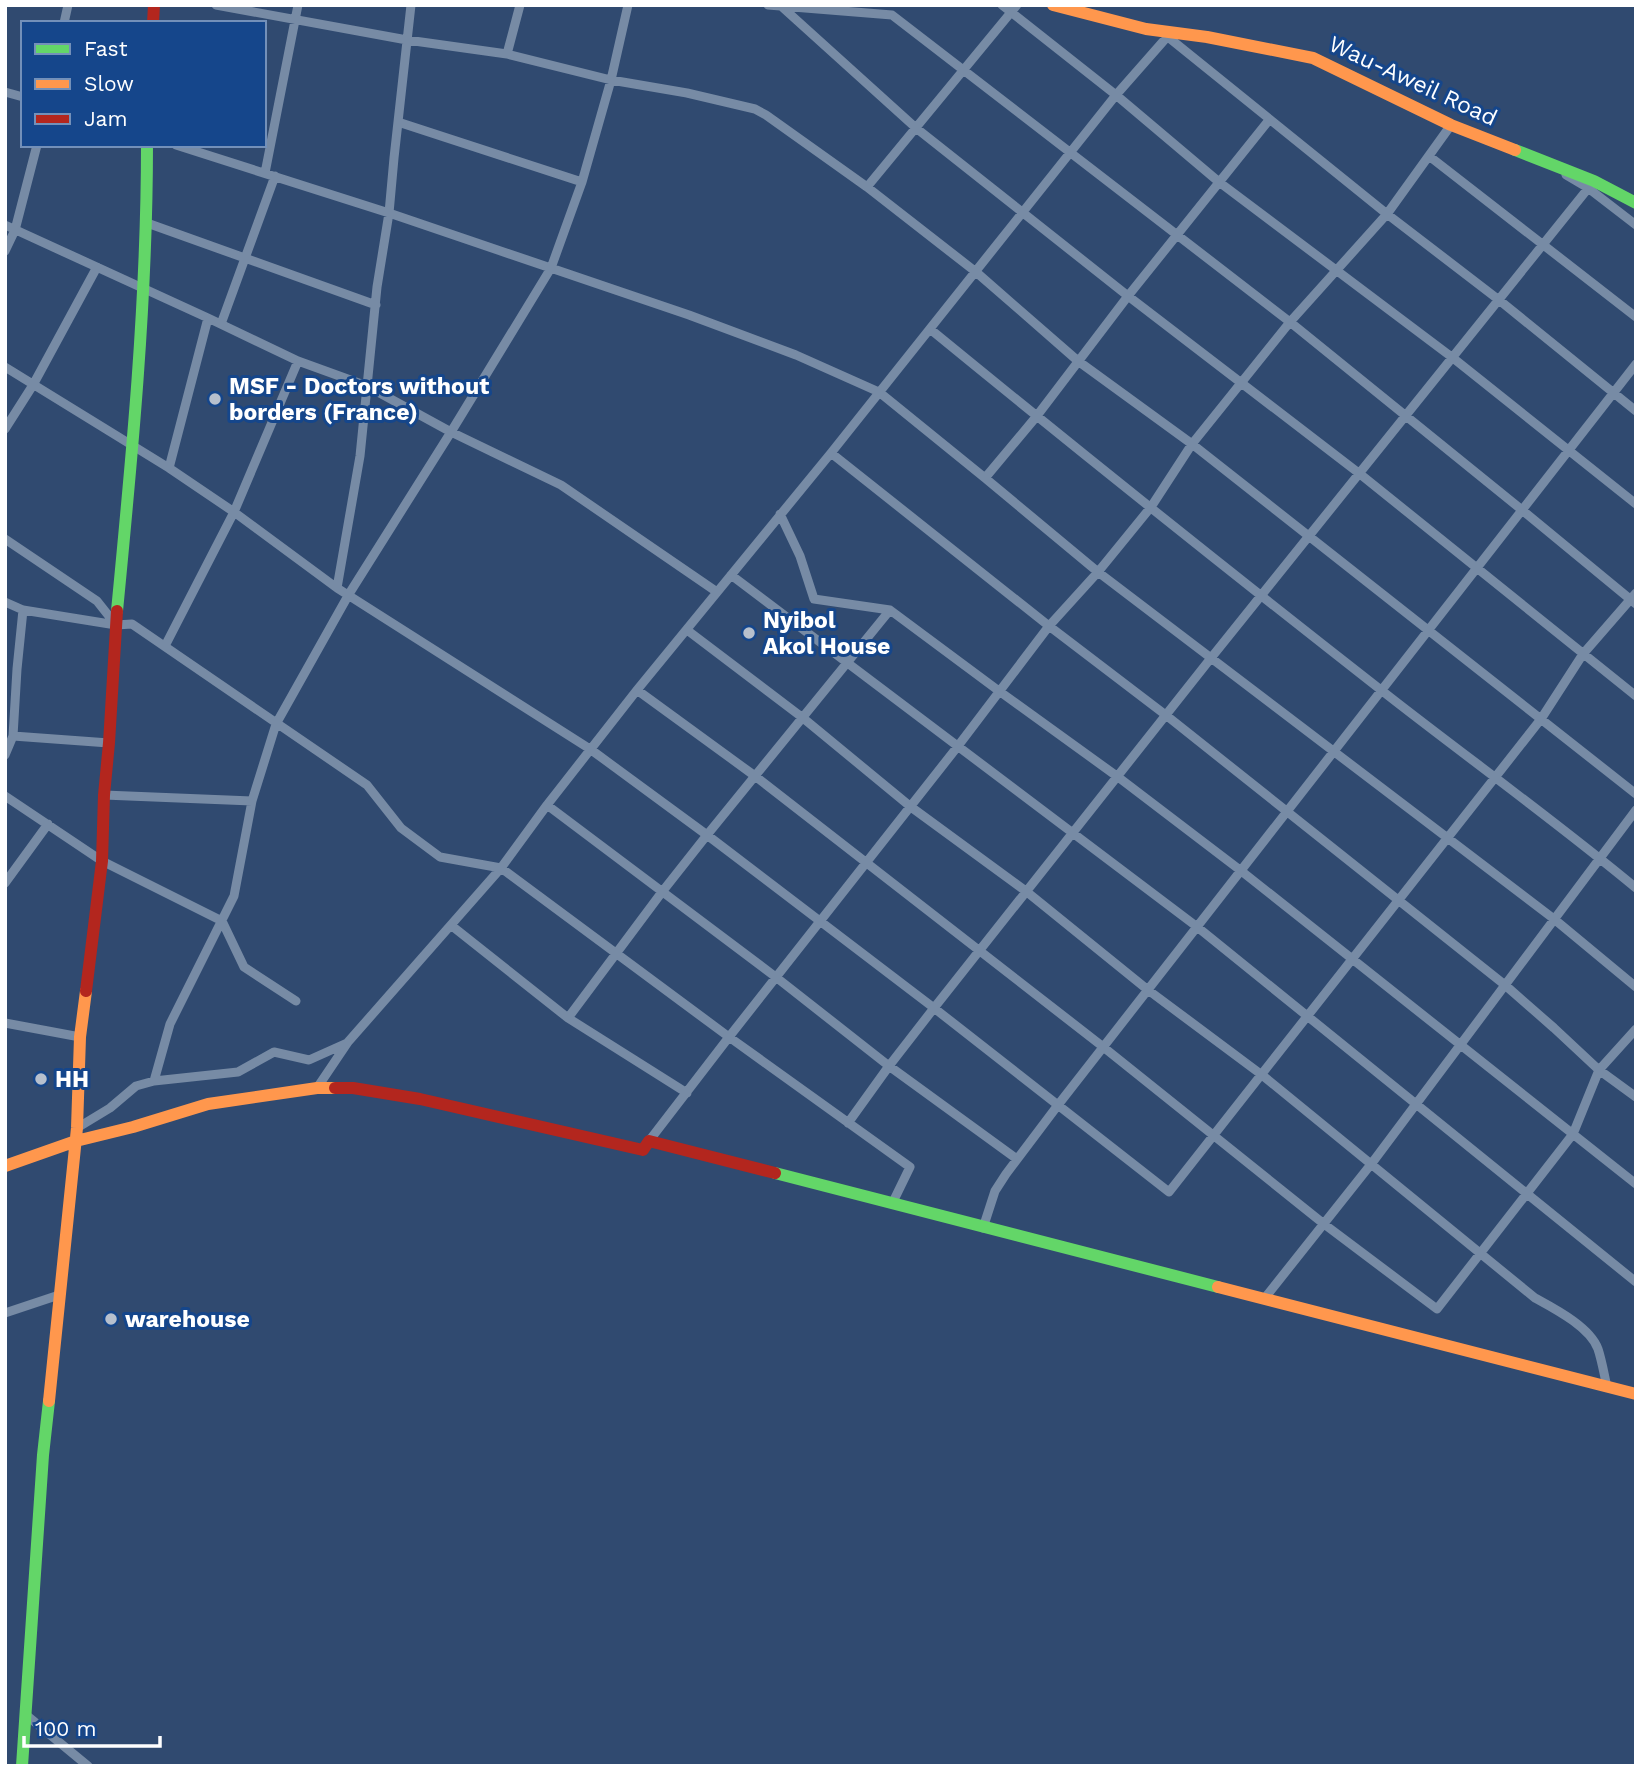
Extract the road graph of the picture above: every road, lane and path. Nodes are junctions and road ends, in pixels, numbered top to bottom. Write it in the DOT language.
graph roads {
  1 [pos="216,5"];
  2 [pos="298,5"];
  3 [pos="411,5"];
  4 [pos="520,5"];
  5 [pos="628,5"];
  6 [pos="768,5"];
  7 [pos="1002,5"];
  8 [pos="1053,5"];
  9 [pos="781,6"];
  10 [pos="1014,9"];
  11 [pos="295,21"];
  12 [pos="1164,35"];
  13 [pos="407,40"];
  14 [pos="507,54"];
  15 [pos="964,70"];
  16 [pos="611,80"];
  17 [pos="1116,95"];
  18 [pos="1269,120"];
  19 [pos="398,122"];
  20 [pos="1451,125"];
  21 [pos="916,128"];
  22 [pos="36,147"];
  23 [pos="147,147"];
  24 [pos="182,147"];
  25 [pos="1070,152"];
  26 [pos="1429,156"];
  27 [pos="265,173"];
  28 [pos="275,176"];
  29 [pos="582,182"];
  30 [pos="1219,182"];
  31 [pos="1591,184"];
  32 [pos="867,187"];
  33 [pos="1636,203"];
  34 [pos="1023,212"];
  35 [pos="389,213"];
  36 [pos="1387,214"];
  37 [pos="147,223"];
  38 [pos="5,225"];
  39 [pos="1636,225"];
  40 [pos="15,230"];
  41 [pos="1177,236"];
  42 [pos="1543,244"];
  43 [pos="5,251"];
  44 [pos="246,258"];
  45 [pos="97,267"];
  46 [pos="551,268"];
  47 [pos="1337,270"];
  48 [pos="976,272"];
  49 [pos="144,288"];
  50 [pos="1128,296"];
  51 [pos="1499,300"];
  52 [pos="376,305"];
  53 [pos="1636,317"];
  54 [pos="208,318"];
  55 [pos="1290,323"];
  56 [pos="221,324"];
  57 [pos="930,329"];
  58 [pos="1453,358"];
  59 [pos="298,361"];
  60 [pos="1078,361"];
  61 [pos="1636,364"];
  62 [pos="5,367"];
  63 [pos="1242,383"];
  64 [pos="33,385"];
  65 [pos="367,386"];
  66 [pos="879,392"];
  67 [pos="1613,393"];
  68 [pos="1636,411"];
  69 [pos="1036,417"];
  70 [pos="1406,417"];
  71 [pos="5,429"];
  72 [pos="452,432"];
  73 [pos="1192,444"];
  74 [pos="133,446"];
  75 [pos="1568,451"];
  76 [pos="831,453"];
  77 [pos="169,468"];
  78 [pos="1360,474"];
  79 [pos="985,478"];
  80 [pos="1636,504"];
  81 [pos="1151,507"];
  82 [pos="1522,510"];
  83 [pos="234,512"];
  84 [pos="780,514"];
  85 [pos="1309,537"];
  86 [pos="5,539"];
  87 [pos="1477,567"];
  88 [pos="1098,572"];
  89 [pos="731,575"];
  90 [pos="337,588"];
  91 [pos="717,592"];
  92 [pos="349,594"];
  93 [pos="1262,596"];
  94 [pos="1634,599"];
  95 [pos="5,602"];
  96 [pos="23,610"];
  97 [pos="890,610"];
  98 [pos="116,625"];
  99 [pos="1049,626"];
  100 [pos="687,630"];
  101 [pos="1428,630"];
  102 [pos="165,646"];
  103 [pos="1583,653"];
  104 [pos="1211,658"];
  105 [pos="5,663"];
  106 [pos="848,663"];
  107 [pos="17,669"];
  108 [pos="637,690"];
  109 [pos="1381,690"];
  110 [pos="999,691"];
  111 [pos="1636,696"];
  112 [pos="1167,716"];
  113 [pos="803,718"];
  114 [pos="1541,719"];
  115 [pos="276,724"];
  116 [pos="13,736"];
  117 [pos="109,743"];
  118 [pos="958,746"];
  119 [pos="590,749"];
  120 [pos="1333,751"];
  121 [pos="5,755"];
  122 [pos="755,776"];
  123 [pos="1118,777"];
  124 [pos="1494,778"];
  125 [pos="1636,794"];
  126 [pos="104,795"];
  127 [pos="5,796"];
  128 [pos="252,801"];
  129 [pos="547,805"];
  130 [pos="911,807"];
  131 [pos="1636,810"];
  132 [pos="1286,811"];
  133 [pos="48,824"];
  134 [pos="1073,834"];
  135 [pos="707,835"];
  136 [pos="1447,839"];
  137 [pos="1600,858"];
  138 [pos="102,861"];
  139 [pos="867,864"];
  140 [pos="501,868"];
  141 [pos="1240,870"];
  142 [pos="7,876"];
  143 [pos="1636,888"];
  144 [pos="662,892"];
  145 [pos="1027,892"];
  146 [pos="1398,901"];
  147 [pos="1554,919"];
  148 [pos="222,921"];
  149 [pos="820,923"];
  150 [pos="452,926"];
  151 [pos="1196,926"];
  152 [pos="980,951"];
  153 [pos="616,953"];
  154 [pos="1353,960"];
  155 [pos="777,978"];
  156 [pos="1505,985"];
  157 [pos="1636,987"];
  158 [pos="1148,990"];
  159 [pos="296,1001"];
  160 [pos="934,1008"];
  161 [pos="1307,1017"];
  162 [pos="568,1018"];
  163 [pos="5,1023"];
  164 [pos="1636,1029"];
  165 [pos="80,1037"];
  166 [pos="729,1037"];
  167 [pos="348,1042"];
  168 [pos="1459,1045"];
  169 [pos="1102,1046"];
  170 [pos="889,1066"];
  171 [pos="1599,1070"];
  172 [pos="1262,1075"];
  173 [pos="154,1081"];
  174 [pos="317,1088"];
  175 [pos="687,1093"];
  176 [pos="1636,1097"];
  177 [pos="1415,1104"];
  178 [pos="1058,1105"];
  179 [pos="848,1123"];
  180 [pos="1573,1134"];
  181 [pos="76,1135"];
  182 [pos="1214,1135"];
  183 [pos="649,1141"];
  184 [pos="1017,1159"];
  185 [pos="1372,1163"];
  186 [pos="5,1166"];
  187 [pos="1636,1184"];
  188 [pos="1527,1195"];
  189 [pos="892,1204"];
  190 [pos="1324,1224"];
  191 [pos="983,1228"];
  192 [pos="1482,1253"];
  193 [pos="1636,1282"];
  194 [pos="60,1295"];
  195 [pos="1264,1300"];
  196 [pos="5,1313"];
  197 [pos="1607,1387"];
  198 [pos="1636,1394"];
  199 [pos="26,1714"];
  200 [pos="22,1766"];
  201 [pos="88,1766"];
  1 -- 11 [label="street"];
  2 -- 11 [label="street"];
  3 -- 13 [label="street"];
  4 -- 14 [label="street"];
  5 -- 16 [label="street"];
  6 -- 9 [label="street"];
  7 -- 10 [label="street"];
  8 -- 12 [label="street, Wau-Aweil Road"];
  9 -- 15 [label="street"];
  9 -- 21 [label="street"];
  10 -- 15 [label="street"];
  10 -- 17 [label="street"];
  11 -- 13 [label="street"];
  11 -- 27 [label="street"];
  12 -- 17 [label="street"];
  12 -- 18 [label="street"];
  12 -- 20 [label="street, Wau-Aweil Road"];
  13 -- 14 [label="street"];
  13 -- 19 [label="street"];
  14 -- 16 [label="street"];
  15 -- 21 [label="street"];
  15 -- 25 [label="street"];
  16 -- 29 [label="street"];
  16 -- 32 [label="street"];
  17 -- 25 [label="street"];
  17 -- 30 [label="street"];
  18 -- 30 [label="street"];
  18 -- 36 [label="street"];
  19 -- 29 [label="street"];
  19 -- 35 [label="street"];
  20 -- 26 [label="street"];
  20 -- 31 [label="street, Wau-Aweil Road"];
  21 -- 32 [label="street"];
  21 -- 34 [label="street"];
  22 -- 40 [label="street"];
  23 -- 37 [label="street"];
  24 -- 27 [label="street"];
  25 -- 34 [label="street"];
  25 -- 41 [label="street"];
  26 -- 36 [label="street"];
  26 -- 42 [label="street"];
  27 -- 28 [label="street"];
  28 -- 35 [label="street"];
  28 -- 44 [label="street"];
  29 -- 46 [label="street"];
  30 -- 41 [label="street"];
  30 -- 47 [label="street"];
  31 -- 33 [label="street, Wau-Aweil Road"];
  31 -- 39 [label="street"];
  31 -- 42 [label="street"];
  32 -- 48 [label="street"];
  34 -- 48 [label="street"];
  34 -- 50 [label="street"];
  35 -- 46 [label="street"];
  35 -- 52 [label="street"];
  36 -- 47 [label="street"];
  36 -- 51 [label="street"];
  37 -- 44 [label="street"];
  37 -- 49 [label="street"];
  38 -- 40 [label="street"];
  40 -- 43 [label="street"];
  40 -- 45 [label="street"];
  41 -- 50 [label="street"];
  41 -- 55 [label="street"];
  42 -- 51 [label="street"];
  42 -- 53 [label="street"];
  44 -- 52 [label="street"];
  44 -- 56 [label="street"];
  45 -- 49 [label="street"];
  45 -- 64 [label="street"];
  46 -- 66 [label="street"];
  46 -- 72 [label="street"];
  47 -- 55 [label="street"];
  47 -- 58 [label="street"];
  48 -- 57 [label="street"];
  48 -- 60 [label="street"];
  49 -- 54 [label="street"];
  49 -- 74 [label="street"];
  50 -- 60 [label="street"];
  50 -- 63 [label="street"];
  51 -- 58 [label="street"];
  51 -- 67 [label="street"];
  52 -- 65 [label="street"];
  54 -- 56 [label="street"];
  54 -- 77 [label="street"];
  55 -- 63 [label="street"];
  55 -- 70 [label="street"];
  56 -- 59 [label="street"];
  57 -- 66 [label="street"];
  57 -- 69 [label="street"];
  58 -- 70 [label="street"];
  58 -- 75 [label="street"];
  59 -- 65 [label="street"];
  59 -- 83 [label="street"];
  60 -- 69 [label="street"];
  60 -- 73 [label="street"];
  61 -- 67 [label="street"];
  62 -- 64 [label="street"];
  63 -- 73 [label="street"];
  63 -- 78 [label="street"];
  64 -- 71 [label="street"];
  64 -- 74 [label="street"];
  65 -- 72 [label="street"];
  65 -- 90 [label="street"];
  66 -- 76 [label="street"];
  66 -- 79 [label="street"];
  67 -- 68 [label="street"];
  67 -- 75 [label="street"];
  69 -- 79 [label="street"];
  69 -- 81 [label="street"];
  70 -- 78 [label="street"];
  70 -- 82 [label="street"];
  72 -- 91 [label="street"];
  72 -- 92 [label="street"];
  73 -- 81 [label="street"];
  73 -- 85 [label="street"];
  74 -- 77 [label="street"];
  74 -- 98 [label="street"];
  75 -- 80 [label="street"];
  75 -- 82 [label="street"];
  76 -- 84 [label="street"];
  76 -- 99 [label="street"];
  77 -- 83 [label="street"];
  78 -- 85 [label="street"];
  78 -- 87 [label="street"];
  79 -- 88 [label="street"];
  81 -- 88 [label="street"];
  81 -- 93 [label="street"];
  82 -- 87 [label="street"];
  82 -- 94 [label="street"];
  83 -- 90 [label="street"];
  83 -- 102 [label="street"];
  84 -- 89 [label="street"];
  84 -- 97 [label="street"];
  85 -- 93 [label="street"];
  85 -- 101 [label="street"];
  86 -- 98 [label="street"];
  87 -- 101 [label="street"];
  87 -- 103 [label="street"];
  88 -- 99 [label="street"];
  88 -- 104 [label="street"];
  89 -- 91 [label="street"];
  89 -- 106 [label="street"];
  90 -- 92 [label="street"];
  91 -- 100 [label="street"];
  92 -- 115 [label="street"];
  92 -- 119 [label="street"];
  93 -- 104 [label="street"];
  93 -- 109 [label="street"];
  94 -- 103 [label="street"];
  95 -- 96 [label="street"];
  96 -- 98 [label="street"];
  96 -- 107 [label="street"];
  97 -- 106 [label="street"];
  97 -- 110 [label="street"];
  98 -- 102 [label="street"];
  98 -- 117 [label="street"];
  99 -- 110 [label="street"];
  99 -- 112 [label="street"];
  100 -- 108 [label="street"];
  100 -- 113 [label="street"];
  101 -- 109 [label="street"];
  101 -- 114 [label="street"];
  102 -- 115 [label="street"];
  103 -- 111 [label="street"];
  103 -- 114 [label="street"];
  104 -- 112 [label="street"];
  104 -- 120 [label="street"];
  105 -- 107 [label="street"];
  106 -- 113 [label="street"];
  106 -- 118 [label="street"];
  107 -- 116 [label="street"];
  108 -- 119 [label="street"];
  108 -- 122 [label="street"];
  109 -- 120 [label="street"];
  109 -- 124 [label="street"];
  110 -- 118 [label="street"];
  110 -- 123 [label="street"];
  112 -- 123 [label="street"];
  112 -- 132 [label="street"];
  113 -- 122 [label="street"];
  113 -- 130 [label="street"];
  114 -- 124 [label="street"];
  114 -- 125 [label="street"];
  115 -- 128 [label="street"];
  115 -- 140 [label="street"];
  116 -- 117 [label="street"];
  116 -- 121 [label="street"];
  117 -- 126 [label="street"];
  118 -- 130 [label="street"];
  118 -- 134 [label="street"];
  119 -- 129 [label="street"];
  119 -- 135 [label="street"];
  120 -- 132 [label="street"];
  120 -- 136 [label="street"];
  122 -- 135 [label="street"];
  122 -- 139 [label="street"];
  123 -- 134 [label="street"];
  123 -- 141 [label="street"];
  124 -- 136 [label="street"];
  124 -- 137 [label="street"];
  126 -- 128 [label="street"];
  126 -- 138 [label="street"];
  127 -- 133 [label="street"];
  128 -- 148 [label="street"];
  129 -- 140 [label="street"];
  129 -- 144 [label="street"];
  130 -- 139 [label="street"];
  130 -- 145 [label="street"];
  131 -- 137 [label="street"];
  132 -- 141 [label="street"];
  132 -- 146 [label="street"];
  133 -- 138 [label="street"];
  133 -- 142 [label="street"];
  134 -- 145 [label="street"];
  134 -- 151 [label="street"];
  135 -- 144 [label="street"];
  135 -- 149 [label="street"];
  136 -- 146 [label="street"];
  136 -- 147 [label="street"];
  137 -- 143 [label="street"];
  137 -- 147 [label="street"];
  138 -- 148 [label="street"];
  138 -- 165 [label="street"];
  139 -- 149 [label="street"];
  139 -- 152 [label="street"];
  140 -- 150 [label="street"];
  140 -- 153 [label="street"];
  141 -- 151 [label="street"];
  141 -- 154 [label="street"];
  144 -- 153 [label="street"];
  144 -- 155 [label="street"];
  145 -- 152 [label="street"];
  145 -- 158 [label="street"];
  146 -- 154 [label="street"];
  146 -- 156 [label="street"];
  147 -- 156 [label="street"];
  147 -- 157 [label="street"];
  148 -- 159 [label="street"];
  148 -- 173 [label="street"];
  149 -- 155 [label="street"];
  149 -- 160 [label="street"];
  150 -- 162 [label="street"];
  150 -- 167 [label="street"];
  151 -- 158 [label="street"];
  151 -- 161 [label="street"];
  152 -- 160 [label="street"];
  152 -- 169 [label="street"];
  153 -- 162 [label="street"];
  153 -- 166 [label="street"];
  154 -- 161 [label="street"];
  154 -- 168 [label="street"];
  155 -- 166 [label="street"];
  155 -- 170 [label="street"];
  156 -- 168 [label="street"];
  156 -- 171 [label="street"];
  158 -- 169 [label="street"];
  158 -- 172 [label="street"];
  160 -- 170 [label="street"];
  160 -- 178 [label="street"];
  161 -- 172 [label="street"];
  161 -- 177 [label="street"];
  162 -- 175 [label="street"];
  163 -- 165 [label="street"];
  164 -- 171 [label="street"];
  165 -- 181 [label="street"];
  166 -- 175 [label="street"];
  166 -- 179 [label="street"];
  167 -- 173 [label="street"];
  167 -- 174 [label="street"];
  168 -- 177 [label="street"];
  168 -- 180 [label="street"];
  169 -- 178 [label="street"];
  169 -- 182 [label="street"];
  170 -- 179 [label="street"];
  170 -- 184 [label="street"];
  171 -- 176 [label="street"];
  171 -- 180 [label="street"];
  172 -- 182 [label="street"];
  172 -- 185 [label="street"];
  173 -- 181 [label="street"];
  174 -- 181 [label="street"];
  174 -- 183 [label="street"];
  175 -- 183 [label="street"];
  177 -- 185 [label="street"];
  177 -- 188 [label="street"];
  178 -- 182 [label="street"];
  178 -- 184 [label="street"];
  179 -- 189 [label="street"];
  180 -- 187 [label="street"];
  180 -- 188 [label="street"];
  181 -- 186 [label="street"];
  181 -- 194 [label="street"];
  182 -- 190 [label="street"];
  183 -- 189 [label="street"];
  184 -- 191 [label="street"];
  185 -- 190 [label="street"];
  185 -- 192 [label="street"];
  188 -- 192 [label="street"];
  188 -- 193 [label="street"];
  189 -- 191 [label="street"];
  190 -- 192 [label="street"];
  190 -- 195 [label="street"];
  191 -- 195 [label="street"];
  192 -- 197 [label="street"];
  194 -- 196 [label="street"];
  194 -- 199 [label="street"];
  195 -- 197 [label="street"];
  197 -- 198 [label="street"];
  199 -- 200 [label="street"];
  199 -- 201 [label="street"];
}
